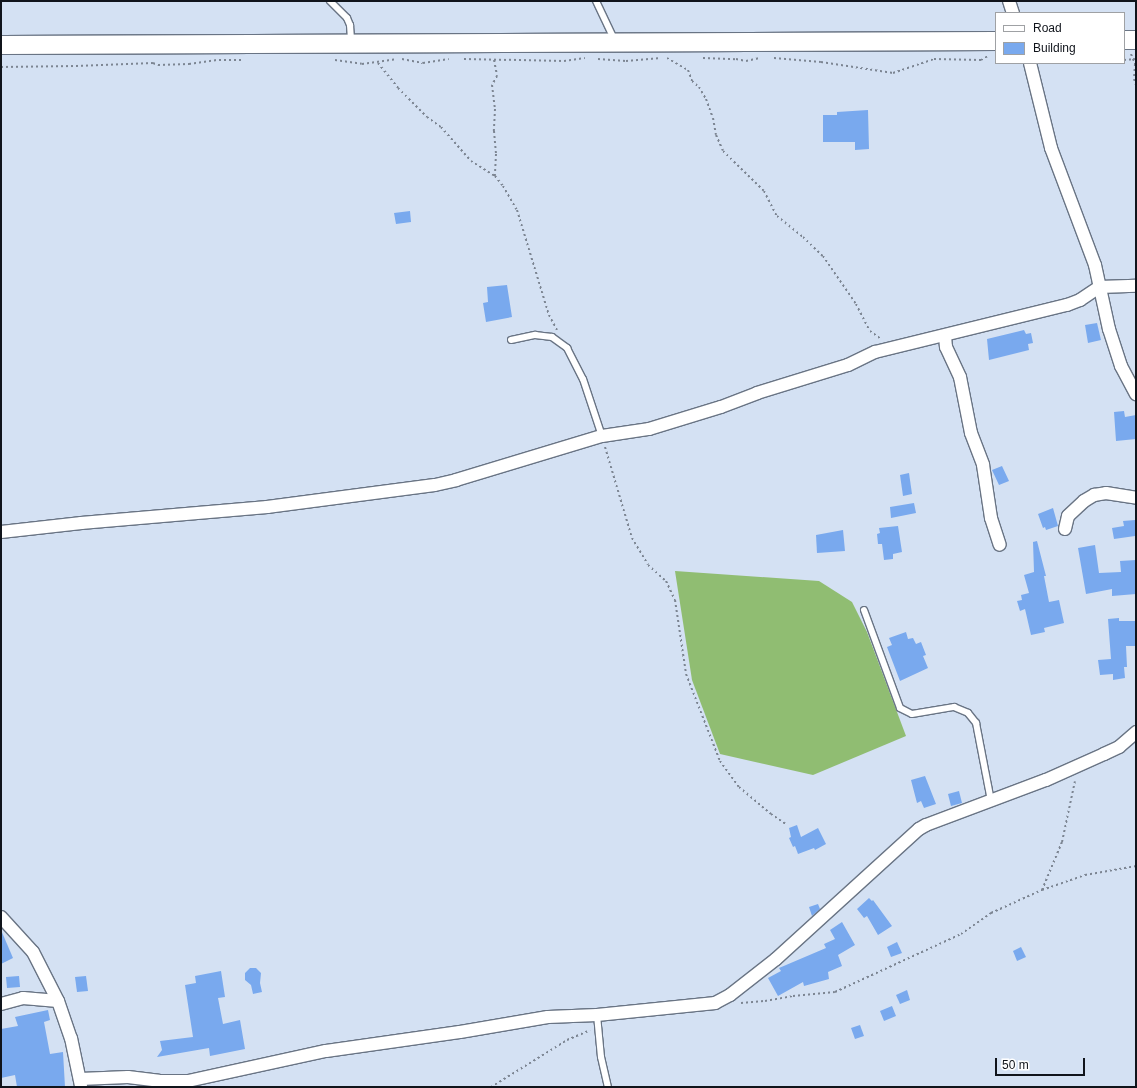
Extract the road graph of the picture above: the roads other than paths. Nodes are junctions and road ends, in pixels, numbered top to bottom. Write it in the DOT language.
graph roads {
  1 [pos="330,1"];
  2 [pos="596,1"];
  3 [pos="1009,1"];
  4 [pos="1013,12"];
  5 [pos="615,42"];
  6 [pos="351,43"];
  7 [pos="1,45"];
  8 [pos="994,47"];
  9 [pos="1030,64"];
  10 [pos="1136,286"];
  11 [pos="1099,287"];
  12 [pos="945,336"];
  13 [pos="511,340"];
  14 [pos="1136,394"];
  15 [pos="602,436"];
  16 [pos="1136,498"];
  17 [pos="1065,529"];
  18 [pos="1,532"];
  19 [pos="1000,546"];
  20 [pos="864,610"];
  21 [pos="1136,732"];
  22 [pos="991,801"];
  23 [pos="1,917"];
  24 [pos="58,1001"];
  25 [pos="1,1004"];
  26 [pos="597,1021"];
  27 [pos="80,1083"];
  28 [pos="608,1087"];
  1 -- 6 [label="lane"];
  2 -- 5 [label="lane"];
  3 -- 4 [label="street"];
  5 -- 6 [label="main road"];
  5 -- 8 [label="main road"];
  6 -- 7 [label="main road"];
  9 -- 11 [label="street"];
  10 -- 11 [label="street"];
  11 -- 12 [label="street"];
  11 -- 14 [label="street"];
  12 -- 15 [label="street"];
  12 -- 19 [label="street"];
  13 -- 15 [label="lane"];
  15 -- 18 [label="street"];
  16 -- 17 [label="street"];
  20 -- 22 [label="lane"];
  21 -- 22 [label="street"];
  22 -- 26 [label="street"];
  23 -- 24 [label="street"];
  24 -- 25 [label="street"];
  24 -- 27 [label="street"];
  26 -- 27 [label="street"];
  26 -- 28 [label="lane"];
}
